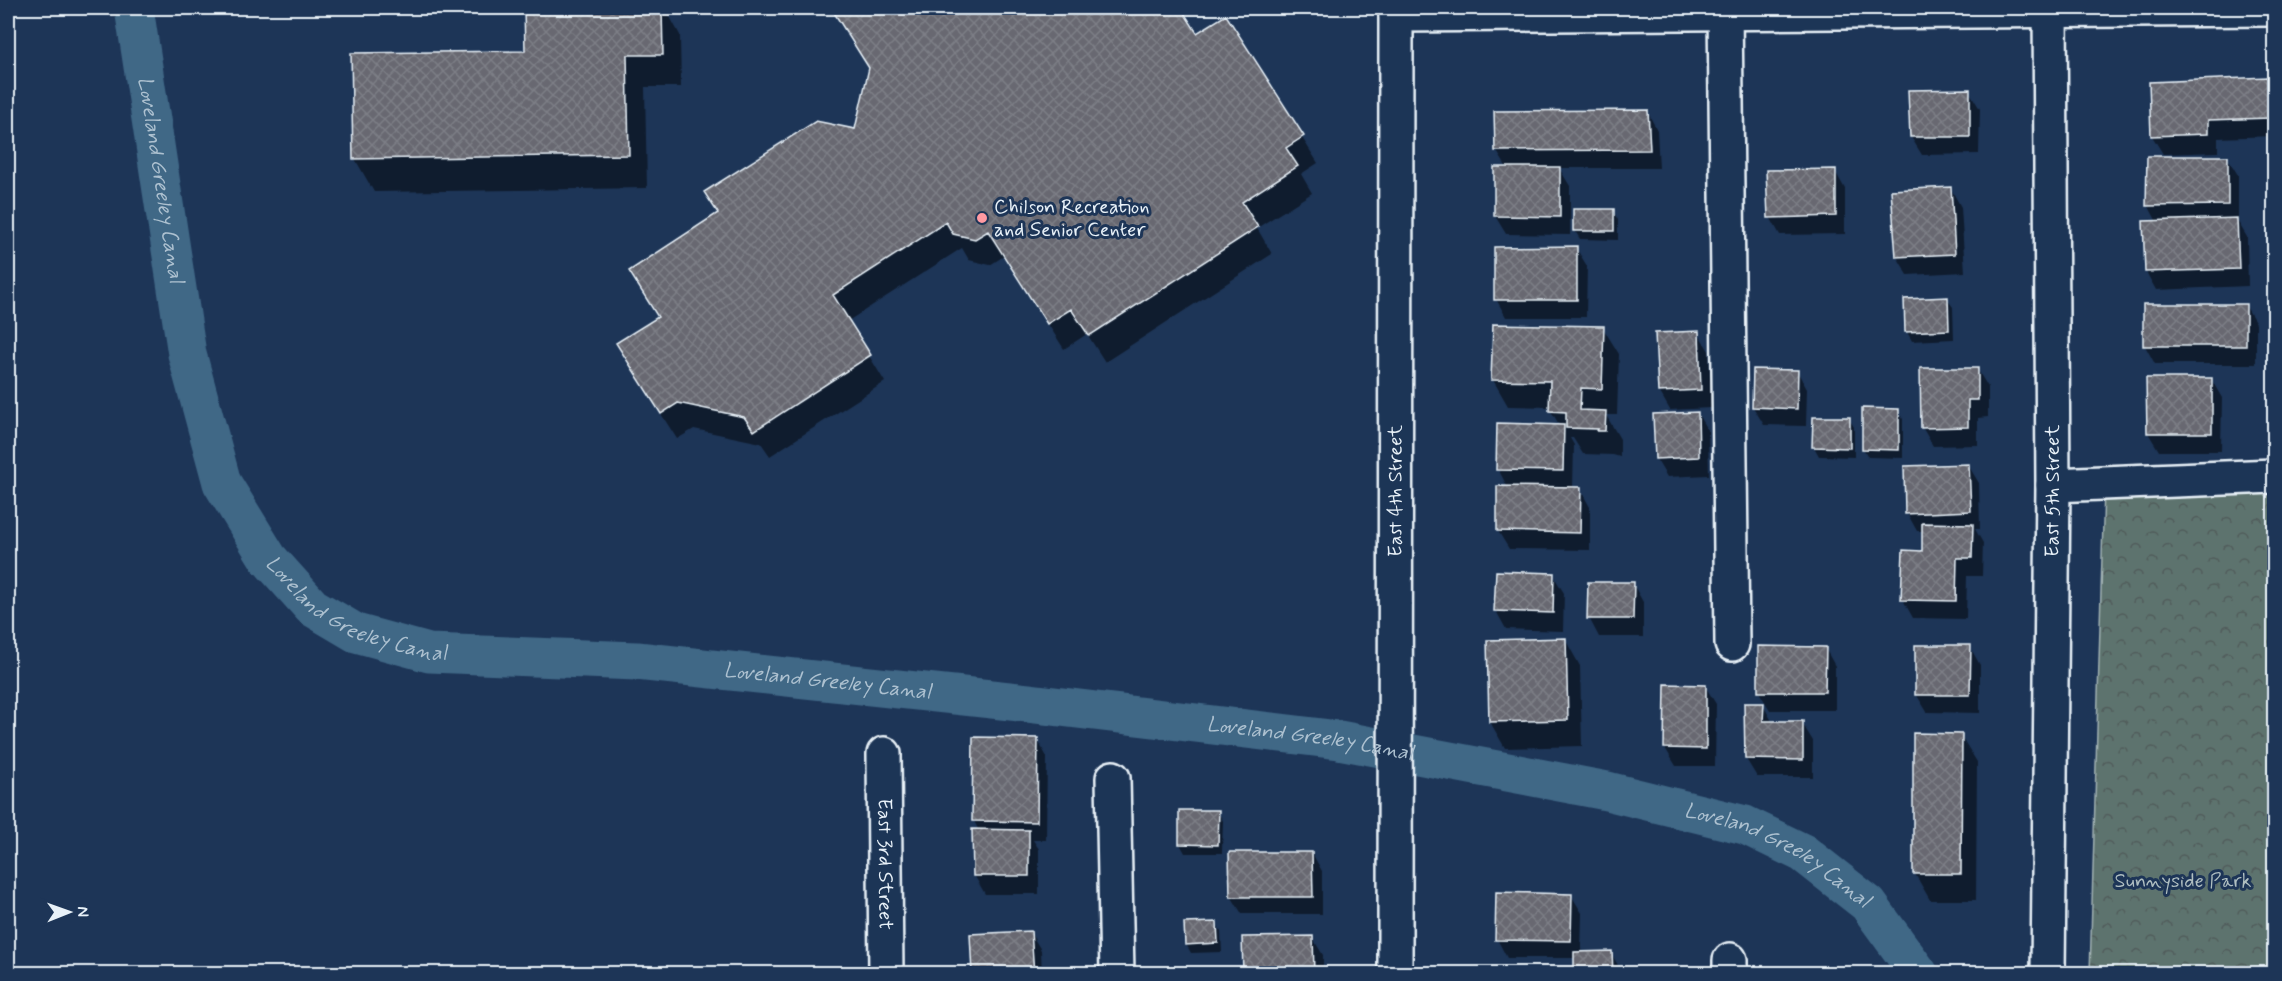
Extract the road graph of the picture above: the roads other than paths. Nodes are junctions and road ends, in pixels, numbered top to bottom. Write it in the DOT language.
graph roads {
  1 [pos="2050,8"];
  2 [pos="2274,9"];
  3 [pos="1725,10"];
  4 [pos="1396,11"];
  5 [pos="2274,476"];
  6 [pos="2053,485"];
  7 [pos="1732,645"];
  8 [pos="884,754"];
  9 [pos="1113,778"];
  10 [pos="885,974"];
  11 [pos="1117,974"];
  12 [pos="1395,974"];
  13 [pos="2048,974"];
  1 -- 2 [label="street"];
  1 -- 3 [label="street"];
  1 -- 6 [label="street, East 5th Street"];
  3 -- 4 [label="street"];
  3 -- 7 [label="street"];
  4 -- 12 [label="street, East 4th Street"];
  5 -- 6 [label="street"];
  6 -- 13 [label="street, East 5th Street"];
  8 -- 10 [label="street, East 3rd Street"];
  9 -- 11 [label="street"];
}
